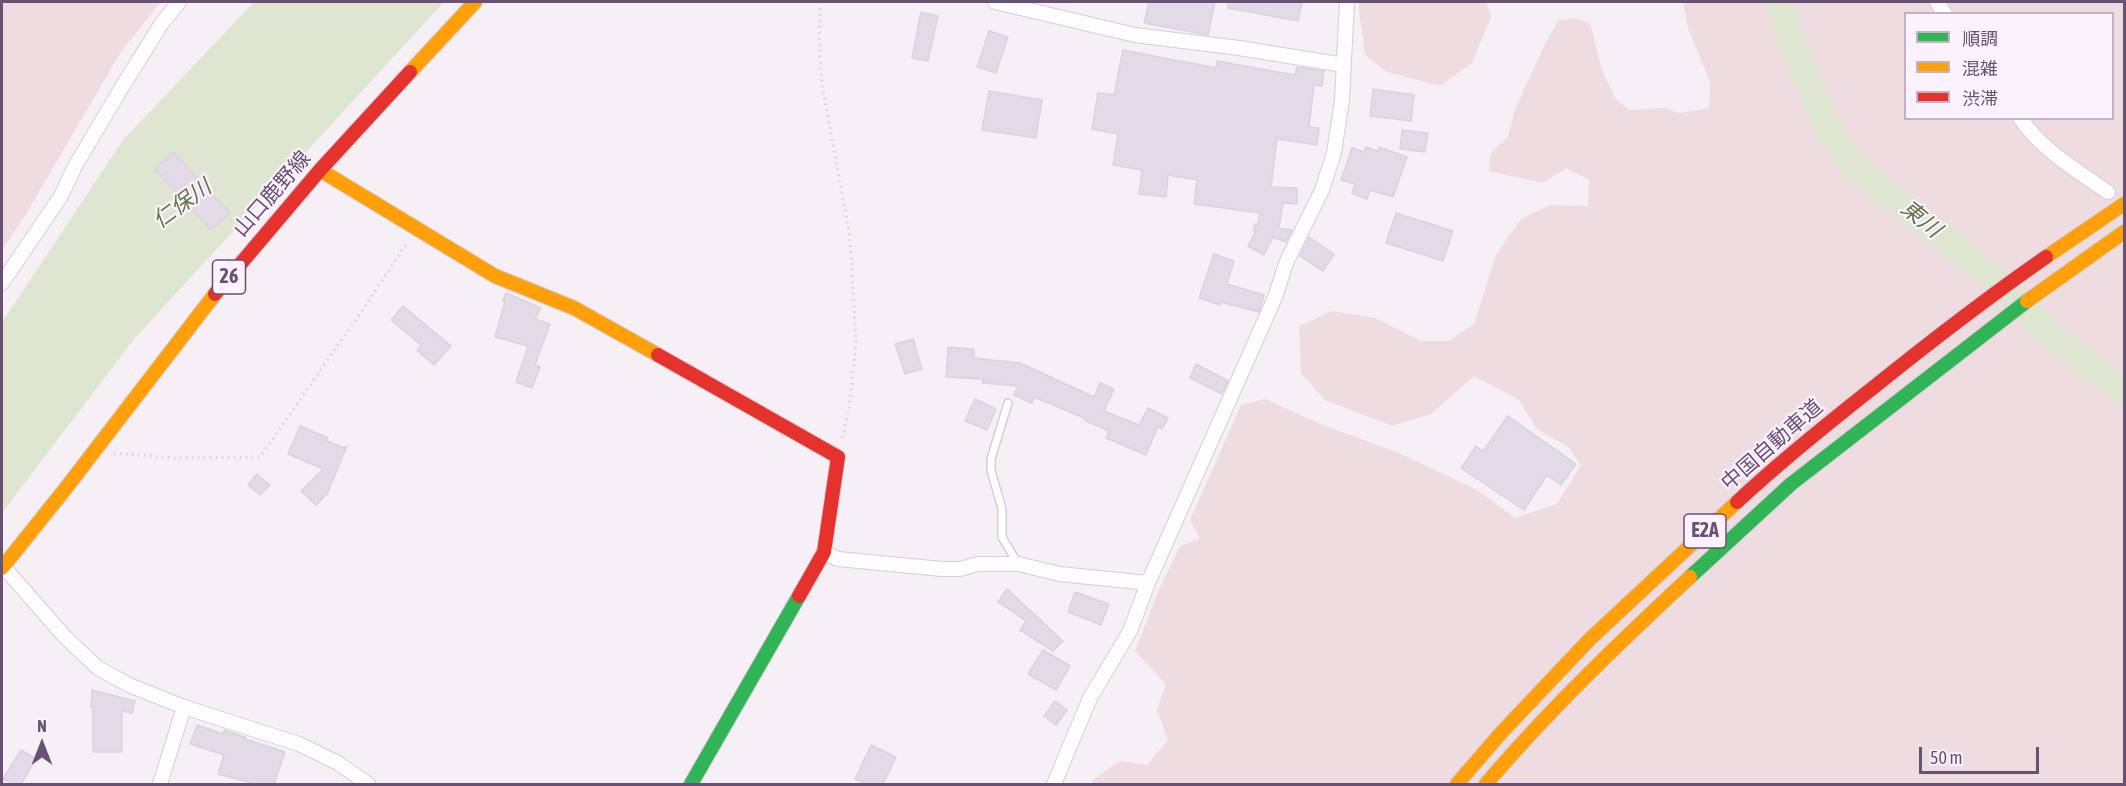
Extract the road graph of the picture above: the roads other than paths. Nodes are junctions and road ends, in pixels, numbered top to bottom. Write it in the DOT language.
graph roads {
  1 [pos="179,2"];
  2 [pos="475,2"];
  3 [pos="995,2"];
  4 [pos="1347,2"];
  5 [pos="1344,65"];
  6 [pos="2021,120"];
  7 [pos="320,170"];
  8 [pos="2108,192"];
  9 [pos="2124,204"];
  10 [pos="2124,232"];
  11 [pos="2,283"];
  12 [pos="1008,403"];
  13 [pos="824,552"];
  14 [pos="1018,564"];
  15 [pos="2,566"];
  16 [pos="1148,583"];
  17 [pos="184,707"];
  18 [pos="160,784"];
  19 [pos="368,784"];
  20 [pos="691,784"];
  21 [pos="1054,784"];
  22 [pos="1457,784"];
  23 [pos="1486,784"];
  1 -- 11 [label="street"];
  2 -- 7 [label="main road, 山口鹿野線 / 26"];
  3 -- 5 [label="street"];
  4 -- 5 [label="street"];
  5 -- 16 [label="street"];
  6 -- 8 [label="street"];
  7 -- 13 [label="main road"];
  7 -- 15 [label="main road, 山口鹿野線 / 26"];
  9 -- 22 [label="main road, 中国自動車道 / E2A"];
  10 -- 23 [label="main road, 中国自動車道 / E2A"];
  12 -- 14 [label="lane"];
  13 -- 14 [label="street"];
  13 -- 20 [label="main road"];
  14 -- 16 [label="street"];
  15 -- 17 [label="street"];
  16 -- 21 [label="street"];
  17 -- 18 [label="street"];
  17 -- 19 [label="street"];
}
